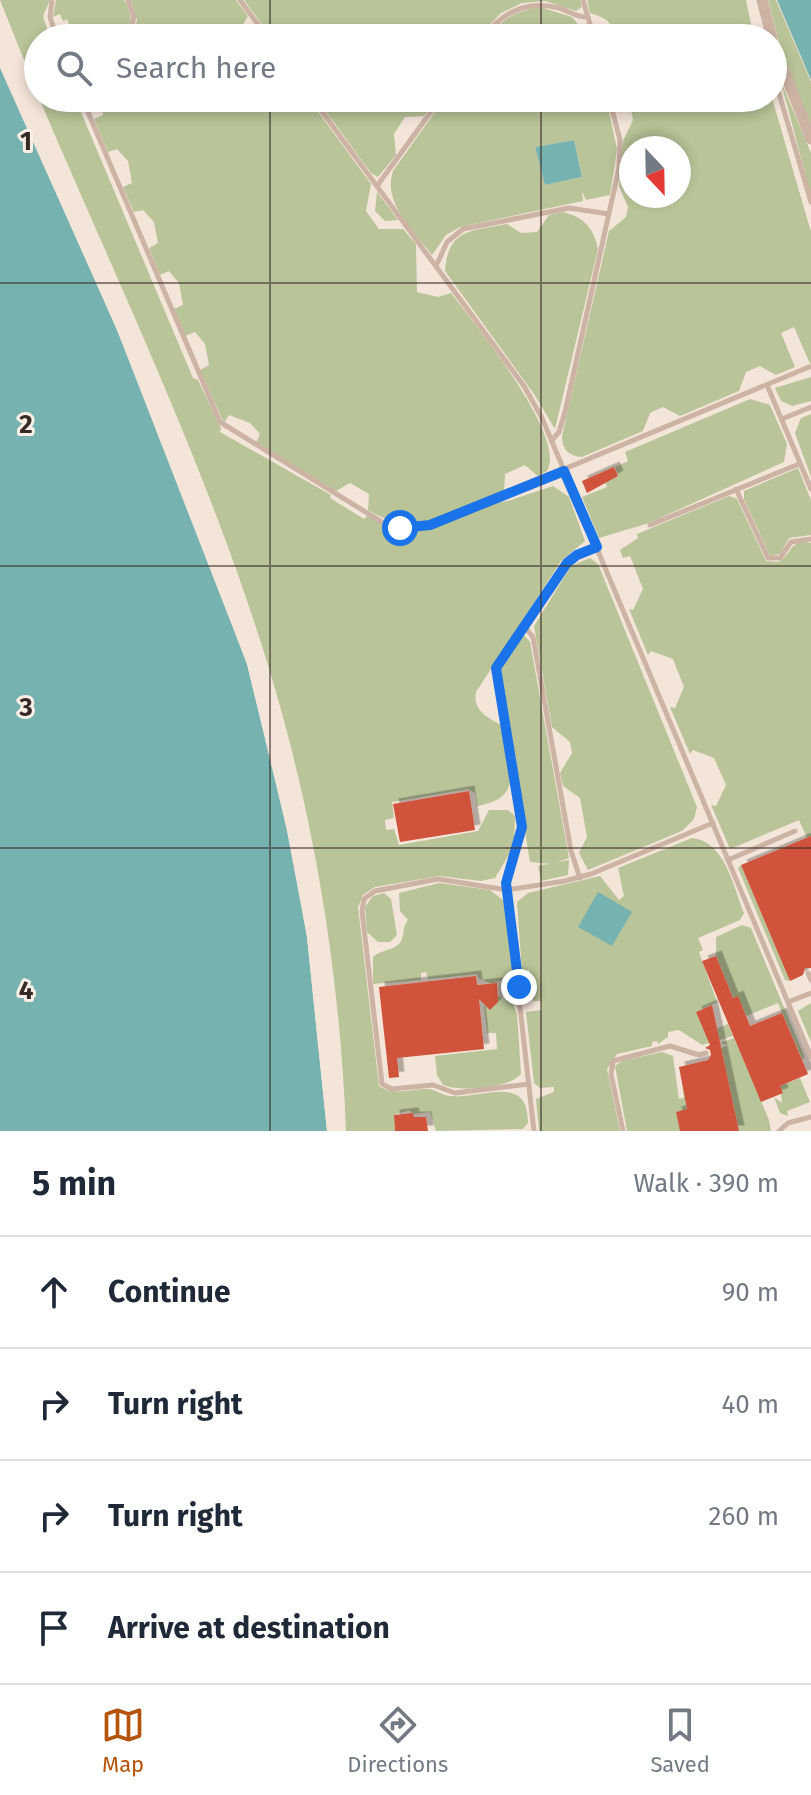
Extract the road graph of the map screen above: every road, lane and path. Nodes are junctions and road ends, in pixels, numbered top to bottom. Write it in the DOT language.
graph roads {
  1 [pos="52,0"];
  2 [pos="128,0"];
  3 [pos="240,0"];
  4 [pos="583,0"];
  5 [pos="762,0"];
  6 [pos="588,17"];
  7 [pos="52,24"];
  8 [pos="132,24"];
  9 [pos="258,24"];
  10 [pos="495,24"];
  11 [pos="590,24"];
  12 [pos="768,24"];
  13 [pos="787,82"];
  14 [pos="88,112"];
  15 [pos="322,112"];
  16 [pos="431,112"];
  17 [pos="612,112"];
  18 [pos="784,112"];
  19 [pos="811,139"];
  20 [pos="377,186"];
  21 [pos="811,202"];
  22 [pos="609,214"];
  23 [pos="436,266"];
  24 [pos="809,367"];
  25 [pos="767,385"];
  26 [pos="811,407"];
  27 [pos="782,419"];
  28 [pos="552,440"];
  29 [pos="799,464"];
  30 [pos="564,471"];
  31 [pos="736,489"];
  32 [pos="811,489"];
  33 [pos="650,525"];
  34 [pos="811,539"];
  35 [pos="597,547"];
  36 [pos="524,626"];
  37 [pos="713,823"];
  38 [pos="795,831"];
  39 [pos="772,841"];
  40 [pos="775,851"];
  41 [pos="728,860"];
  42 [pos="580,878"];
  43 [pos="507,890"];
  44 [pos="811,993"];
  45 [pos="788,1002"];
  46 [pos="706,1053"];
  47 [pos="811,1057"];
  48 [pos="529,1084"];
  49 [pos="811,1117"];
  50 [pos="534,1131"];
  51 [pos="623,1131"];
  52 [pos="779,1131"];
  1 -- 7 [label="lane"];
  2 -- 8 [label="lane"];
  3 -- 9 [label="lane"];
  4 -- 6 [label="lane"];
  5 -- 12 [label="street"];
  6 -- 10 [label="lane"];
  6 -- 11 [label="lane"];
  13 -- 19 [label="street"];
  14 -- 30 [label="lane"];
  15 -- 20 [label="lane"];
  16 -- 20 [label="lane"];
  17 -- 22 [label="lane"];
  18 -- 21 [label="lane"];
  20 -- 23 [label="lane"];
  22 -- 23 [label="lane"];
  22 -- 28 [label="lane"];
  23 -- 28 [label="lane"];
  24 -- 25 [label="lane"];
  25 -- 27 [label="lane"];
  25 -- 30 [label="lane"];
  26 -- 27 [label="lane"];
  27 -- 29 [label="lane"];
  28 -- 30 [label="lane"];
  29 -- 31 [label="lane"];
  29 -- 32 [label="lane"];
  30 -- 35 [label="lane"];
  31 -- 33 [label="lane"];
  31 -- 34 [label="lane"];
  35 -- 36 [label="lane"];
  35 -- 37 [label="lane"];
  36 -- 42 [label="lane"];
  36 -- 43 [label="lane"];
  37 -- 41 [label="lane"];
  37 -- 42 [label="lane"];
  38 -- 39 [label="lane"];
  39 -- 40 [label="lane"];
  39 -- 41 [label="lane"];
  41 -- 45 [label="lane"];
  42 -- 43 [label="lane"];
  43 -- 48 [label="lane"];
  43 -- 48 [label="lane"];
  44 -- 45 [label="lane"];
  45 -- 47 [label="lane"];
  46 -- 51 [label="lane"];
  48 -- 50 [label="lane"];
  49 -- 52 [label="lane"];
}
